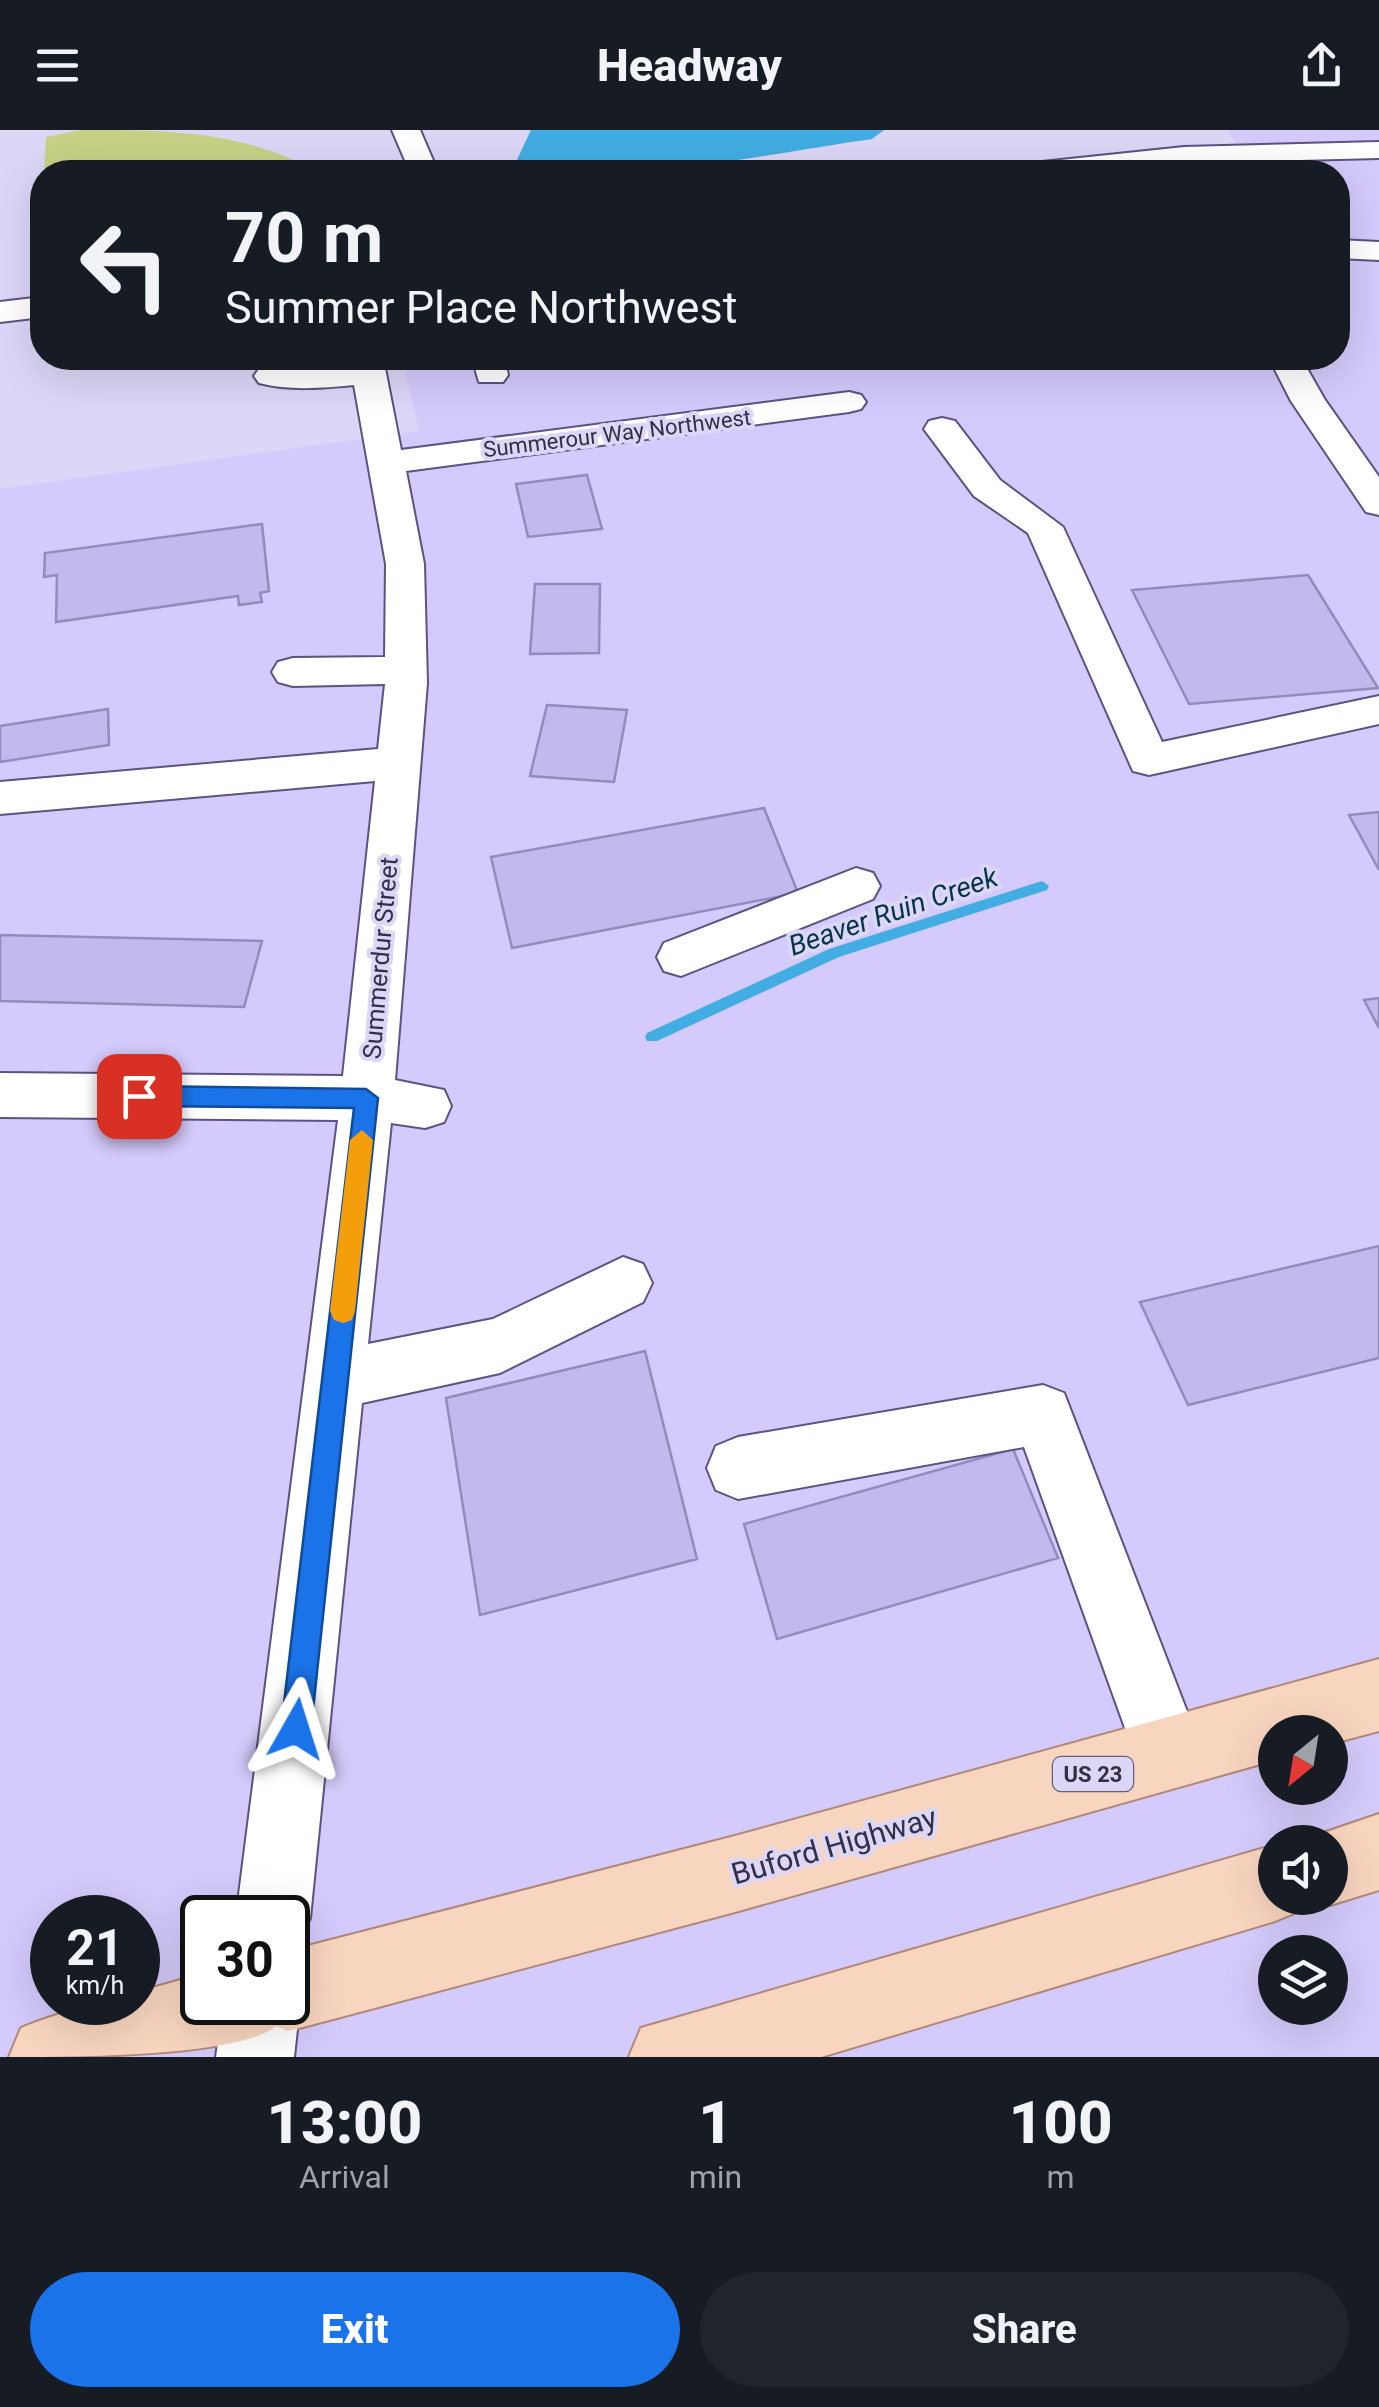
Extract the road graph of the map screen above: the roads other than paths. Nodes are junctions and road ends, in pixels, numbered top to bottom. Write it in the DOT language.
graph roads {
  1 [pos="406,130"];
  2 [pos="1050,142"];
  3 [pos="1379,150"];
  4 [pos="1183,152"];
  5 [pos="419,160"];
  6 [pos="1072,160"];
  7 [pos="1124,160"];
  8 [pos="1350,250"];
  9 [pos="1379,251"];
  10 [pos="30,308"];
  11 [pos="0,312"];
  12 [pos="348,370"];
  13 [pos="368,370"];
  14 [pos="1291,370"];
  15 [pos="271,376"];
  16 [pos="848,402"];
  17 [pos="942,429"];
  18 [pos="386,463"];
  19 [pos="1366,468"];
  20 [pos="1379,504"];
  21 [pos="406,670"];
  22 [pos="293,672"];
  23 [pos="1379,710"];
  24 [pos="398,763"];
  25 [pos="0,798"];
  26 [pos="856,886"];
  27 [pos="681,956"];
  28 [pos="0,1094"];
  29 [pos="366,1098"];
  30 [pos="425,1106"];
  31 [pos="624,1284"];
  32 [pos="335,1380"];
  33 [pos="738,1468"];
  34 [pos="1379,1694"];
  35 [pos="1168,1754"];
  36 [pos="1379,1852"];
  37 [pos="1348,1861"];
  38 [pos="1258,1888"];
  39 [pos="277,1895"];
  40 [pos="310,1986"];
  41 [pos="180,2021"];
  42 [pos="259,2025"];
  43 [pos="50,2057"];
  44 [pos="255,2057"];
  45 [pos="670,2057"];
  1 -- 5 [label="street"];
  2 -- 6 [label="street"];
  3 -- 4 [label="street"];
  4 -- 7 [label="street"];
  8 -- 9 [label="street"];
  10 -- 11 [label="street"];
  12 -- 15 [label="street"];
  13 -- 18 [label="street, Summerdur Street"];
  14 -- 19 [label="street"];
  16 -- 18 [label="street, Summerour Way Northwest"];
  17 -- 23 [label="street"];
  18 -- 21 [label="street, Summerdur Street"];
  19 -- 20 [label="street"];
  21 -- 22 [label="street"];
  21 -- 24 [label="street, Summerdur Street"];
  24 -- 25 [label="street"];
  24 -- 29 [label="street, Summerdur Street"];
  26 -- 27 [label="street"];
  28 -- 29 [label="street"];
  29 -- 30 [label="street"];
  29 -- 32 [label="street, Summerdur Street"];
  31 -- 32 [label="street"];
  32 -- 39 [label="street, Summerdur Street"];
  33 -- 35 [label="street"];
  34 -- 35 [label="main road, Buford Highway / US 23"];
  35 -- 40 [label="main road, Buford Highway / US 23"];
  36 -- 37 [label="main road"];
  38 -- 45 [label="main road"];
  41 -- 43 [label="main road"];
  42 -- 44 [label="street"];
}
